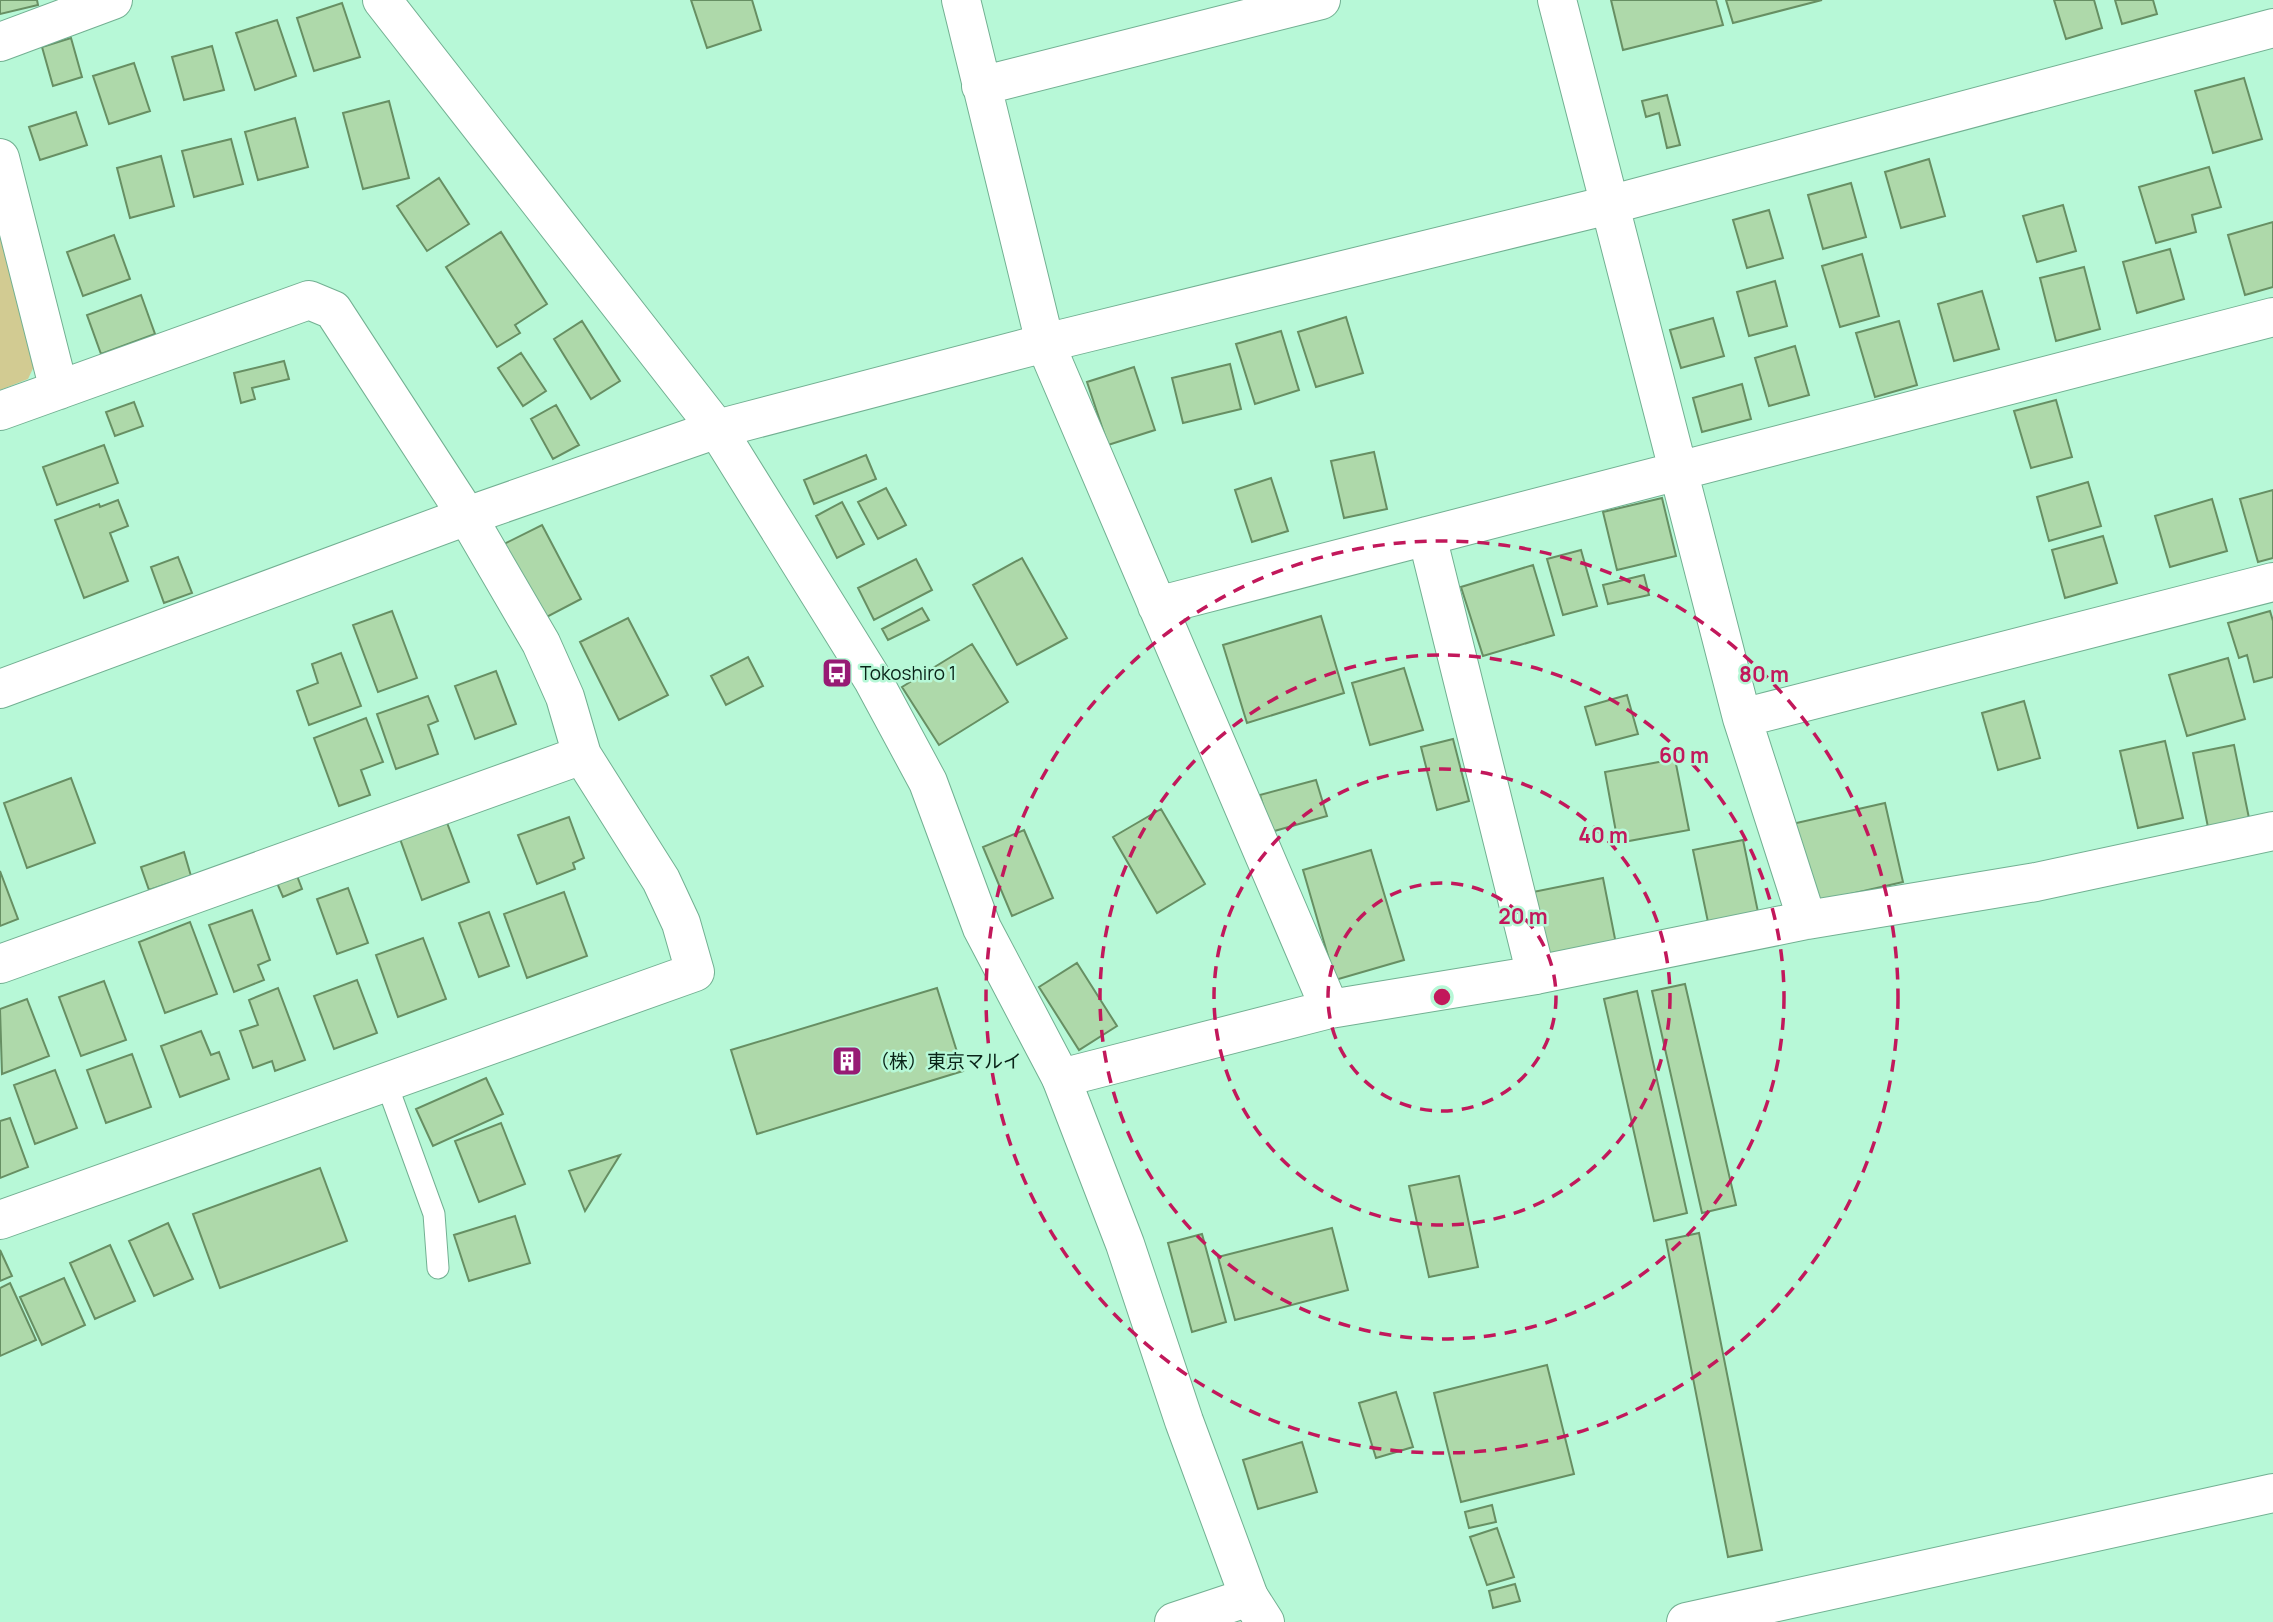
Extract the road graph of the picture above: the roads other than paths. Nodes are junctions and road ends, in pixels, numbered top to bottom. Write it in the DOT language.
graph roads {
  1 [pos="113,0"];
  2 [pos="382,0"];
  3 [pos="961,0"];
  4 [pos="1321,0"];
  5 [pos="1557,0"];
  6 [pos="1271,6"];
  7 [pos="2273,28"];
  8 [pos="0,42"];
  9 [pos="981,86"];
  10 [pos="0,158"];
  11 [pos="1609,205"];
  12 [pos="2273,317"];
  13 [pos="1045,343"];
  14 [pos="59,390"];
  15 [pos="0,411"];
  16 [pos="717,429"];
  17 [pos="1677,471"];
  18 [pos="467,516"];
  19 [pos="1427,536"];
  20 [pos="2273,582"];
  21 [pos="1157,606"];
  22 [pos="0,690"];
  23 [pos="1742,718"];
  24 [pos="582,755"];
  25 [pos="2273,831"];
  26 [pos="1807,920"];
  27 [pos="0,964"];
  28 [pos="1536,975"];
  29 [pos="1330,1009"];
  30 [pos="1061,1078"];
  31 [pos="386,1082"];
  32 [pos="0,1220"];
  33 [pos="438,1268"];
  34 [pos="2273,1493"];
  35 [pos="1257,1610"];
  36 [pos="1174,1622"];
  37 [pos="1686,1622"];
  1 -- 8 [label="street"];
  2 -- 16 [label="street"];
  3 -- 9 [label="street"];
  4 -- 6 [label="street"];
  5 -- 11 [label="street"];
  6 -- 9 [label="street"];
  7 -- 11 [label="street"];
  9 -- 13 [label="street"];
  10 -- 14 [label="street"];
  11 -- 13 [label="street"];
  11 -- 17 [label="street"];
  12 -- 17 [label="street"];
  13 -- 16 [label="street"];
  13 -- 21 [label="street"];
  14 -- 15 [label="street"];
  14 -- 18 [label="street"];
  16 -- 18 [label="street"];
  16 -- 30 [label="street"];
  17 -- 19 [label="street"];
  17 -- 23 [label="street"];
  18 -- 22 [label="street"];
  18 -- 24 [label="street"];
  19 -- 21 [label="street"];
  19 -- 28 [label="street"];
  20 -- 23 [label="street"];
  21 -- 29 [label="street"];
  23 -- 26 [label="street"];
  24 -- 27 [label="street"];
  24 -- 31 [label="street"];
  25 -- 26 [label="street"];
  26 -- 28 [label="street"];
  28 -- 29 [label="street"];
  29 -- 30 [label="street"];
  30 -- 35 [label="street"];
  31 -- 32 [label="street"];
  31 -- 33 [label="lane"];
  34 -- 37 [label="street"];
  35 -- 36 [label="street"];
}
